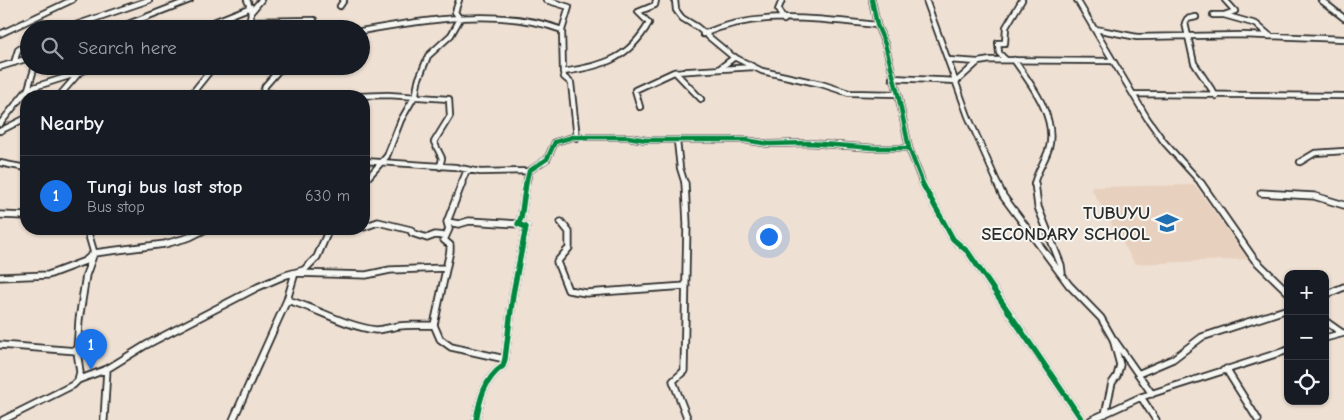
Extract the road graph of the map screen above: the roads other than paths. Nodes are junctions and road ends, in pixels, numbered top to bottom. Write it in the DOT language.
graph roads {
  1 [pos="72,0"];
  2 [pos="149,0"];
  3 [pos="190,0"];
  4 [pos="247,0"];
  5 [pos="262,0"];
  6 [pos="344,0"];
  7 [pos="460,0"];
  8 [pos="546,0"];
  9 [pos="656,0"];
  10 [pos="674,0"];
  11 [pos="782,0"];
  12 [pos="872,0"];
  13 [pos="926,0"];
  14 [pos="1022,0"];
  15 [pos="1077,0"];
  16 [pos="1225,0"];
  17 [pos="1321,0"];
  18 [pos="340,6"];
  19 [pos="252,9"];
  20 [pos="1213,15"];
  21 [pos="1224,15"];
  22 [pos="1196,17"];
  23 [pos="1344,18"];
  24 [pos="460,19"];
  25 [pos="30,20"];
  26 [pos="95,20"];
  27 [pos="138,20"];
  28 [pos="221,20"];
  29 [pos="250,20"];
  30 [pos="784,20"];
  31 [pos="20,25"];
  32 [pos="878,25"];
  33 [pos="370,29"];
  34 [pos="1094,29"];
  35 [pos="562,30"];
  36 [pos="0,34"];
  37 [pos="702,34"];
  38 [pos="1190,36"];
  39 [pos="1271,37"];
  40 [pos="1344,38"];
  41 [pos="20,49"];
  42 [pos="735,57"];
  43 [pos="20,60"];
  44 [pos="948,60"];
  45 [pos="1006,60"];
  46 [pos="1014,60"];
  47 [pos="1112,61"];
  48 [pos="14,62"];
  49 [pos="978,62"];
  50 [pos="0,67"];
  51 [pos="754,67"];
  52 [pos="717,70"];
  53 [pos="563,72"];
  54 [pos="674,72"];
  55 [pos="32,75"];
  56 [pos="73,75"];
  57 [pos="77,75"];
  58 [pos="207,75"];
  59 [pos="273,75"];
  60 [pos="892,78"];
  61 [pos="957,81"];
  62 [pos="28,89"];
  63 [pos="64,90"];
  64 [pos="195,90"];
  65 [pos="263,90"];
  66 [pos="898,94"];
  67 [pos="1134,94"];
  68 [pos="370,96"];
  69 [pos="1216,96"];
  70 [pos="1344,96"];
  71 [pos="414,98"];
  72 [pos="701,99"];
  73 [pos="20,101"];
  74 [pos="640,107"];
  75 [pos="20,121"];
  76 [pos="0,124"];
  77 [pos="0,131"];
  78 [pos="578,138"];
  79 [pos="677,141"];
  80 [pos="909,148"];
  81 [pos="1344,151"];
  82 [pos="370,162"];
  83 [pos="1300,162"];
  84 [pos="0,163"];
  85 [pos="382,164"];
  86 [pos="20,167"];
  87 [pos="440,167"];
  88 [pos="467,170"];
  89 [pos="529,171"];
  90 [pos="370,173"];
  91 [pos="1261,194"];
  92 [pos="1344,205"];
  93 [pos="0,215"];
  94 [pos="20,216"];
  95 [pos="447,222"];
  96 [pos="561,222"];
  97 [pos="518,224"];
  98 [pos="370,225"];
  99 [pos="89,235"];
  100 [pos="194,235"];
  101 [pos="327,235"];
  102 [pos="445,236"];
  103 [pos="94,253"];
  104 [pos="446,268"];
  105 [pos="295,273"];
  106 [pos="1062,274"];
  107 [pos="0,277"];
  108 [pos="686,286"];
  109 [pos="1344,287"];
  110 [pos="1284,289"];
  111 [pos="1329,293"];
  112 [pos="287,300"];
  113 [pos="1284,310"];
  114 [pos="1329,324"];
  115 [pos="434,325"];
  116 [pos="1343,333"];
  117 [pos="1329,337"];
  118 [pos="1113,339"];
  119 [pos="0,345"];
  120 [pos="77,351"];
  121 [pos="1284,351"];
  122 [pos="505,359"];
  123 [pos="107,369"];
  124 [pos="1226,369"];
  125 [pos="1138,374"];
  126 [pos="78,380"];
  127 [pos="1152,394"];
  128 [pos="1141,397"];
  129 [pos="1105,414"];
  130 [pos="3,420"];
  131 [pos="104,420"];
  132 [pos="233,420"];
  133 [pos="476,420"];
  134 [pos="688,420"];
  135 [pos="1082,420"];
  136 [pos="1091,420"];
  137 [pos="1156,420"];
  138 [pos="1258,420"];
  1 -- 25 [label="street"];
  2 -- 26 [label="street"];
  3 -- 27 [label="street"];
  4 -- 19 [label="street"];
  5 -- 19 [label="street"];
  6 -- 18 [label="street"];
  7 -- 24 [label="street"];
  8 -- 35 [label="street"];
  9 -- 53 [label="street"];
  10 -- 37 [label="street"];
  11 -- 30 [label="street"];
  12 -- 32 [label="street"];
  13 -- 44 [label="street"];
  14 -- 45 [label="street"];
  15 -- 34 [label="street"];
  16 -- 21 [label="street"];
  17 -- 23 [label="street"];
  19 -- 28 [label="street"];
  19 -- 29 [label="street"];
  20 -- 21 [label="street"];
  21 -- 39 [label="street"];
  22 -- 38 [label="street"];
  24 -- 33 [label="street"];
  24 -- 35 [label="street"];
  24 -- 71 [label="street"];
  30 -- 32 [label="street"];
  30 -- 37 [label="street"];
  31 -- 36 [label="street"];
  32 -- 60 [label="street"];
  34 -- 38 [label="street"];
  34 -- 47 [label="street"];
  35 -- 53 [label="street"];
  37 -- 42 [label="street"];
  38 -- 39 [label="street"];
  38 -- 69 [label="street"];
  39 -- 40 [label="street"];
  41 -- 48 [label="street"];
  42 -- 51 [label="street"];
  42 -- 52 [label="street"];
  43 -- 48 [label="street"];
  44 -- 49 [label="street"];
  44 -- 61 [label="street"];
  45 -- 46 [label="street"];
  45 -- 49 [label="street"];
  46 -- 47 [label="street"];
  46 -- 106 [label="street"];
  47 -- 67 [label="street"];
  48 -- 50 [label="street"];
  49 -- 61 [label="street"];
  51 -- 52 [label="street"];
  51 -- 66 [label="street"];
  52 -- 54 [label="street"];
  53 -- 78 [label="street"];
  54 -- 72 [label="street"];
  54 -- 74 [label="street"];
  55 -- 62 [label="street"];
  56 -- 62 [label="street"];
  57 -- 63 [label="street"];
  58 -- 64 [label="street"];
  59 -- 65 [label="street"];
  60 -- 61 [label="street"];
  60 -- 66 [label="street"];
  61 -- 106 [label="street"];
  66 -- 80 [label="street"];
  67 -- 69 [label="street"];
  67 -- 110 [label="street"];
  68 -- 71 [label="street"];
  69 -- 70 [label="street"];
  71 -- 85 [label="street"];
  71 -- 87 [label="street"];
  73 -- 76 [label="street"];
  75 -- 77 [label="street"];
  78 -- 79 [label="street"];
  78 -- 89 [label="street"];
  79 -- 80 [label="street"];
  79 -- 108 [label="street"];
  80 -- 135 [label="street"];
  81 -- 83 [label="street"];
  82 -- 85 [label="street"];
  84 -- 86 [label="street"];
  85 -- 87 [label="street"];
  85 -- 90 [label="street"];
  87 -- 88 [label="street"];
  88 -- 89 [label="street"];
  88 -- 95 [label="street"];
  89 -- 97 [label="street"];
  91 -- 92 [label="street"];
  93 -- 94 [label="street"];
  95 -- 97 [label="street"];
  95 -- 102 [label="street"];
  96 -- 108 [label="street"];
  97 -- 122 [label="street"];
  98 -- 102 [label="street"];
  99 -- 103 [label="street"];
  100 -- 103 [label="street"];
  101 -- 105 [label="street"];
  102 -- 104 [label="street"];
  103 -- 107 [label="street"];
  103 -- 120 [label="street"];
  104 -- 105 [label="street"];
  104 -- 115 [label="street"];
  105 -- 112 [label="street"];
  105 -- 123 [label="street"];
  106 -- 118 [label="street"];
  108 -- 134 [label="street"];
  109 -- 111 [label="street"];
  112 -- 115 [label="street"];
  112 -- 132 [label="street"];
  113 -- 125 [label="street"];
  114 -- 116 [label="street"];
  115 -- 122 [label="street"];
  116 -- 117 [label="street"];
  118 -- 125 [label="street"];
  118 -- 129 [label="street"];
  119 -- 120 [label="street"];
  120 -- 126 [label="street"];
  121 -- 124 [label="street"];
  122 -- 133 [label="street"];
  123 -- 126 [label="street"];
  123 -- 131 [label="street"];
  124 -- 127 [label="street"];
  124 -- 138 [label="street"];
  125 -- 127 [label="street"];
  126 -- 130 [label="street"];
  127 -- 128 [label="street"];
  128 -- 129 [label="street"];
  128 -- 137 [label="street"];
  129 -- 136 [label="street"];
}
